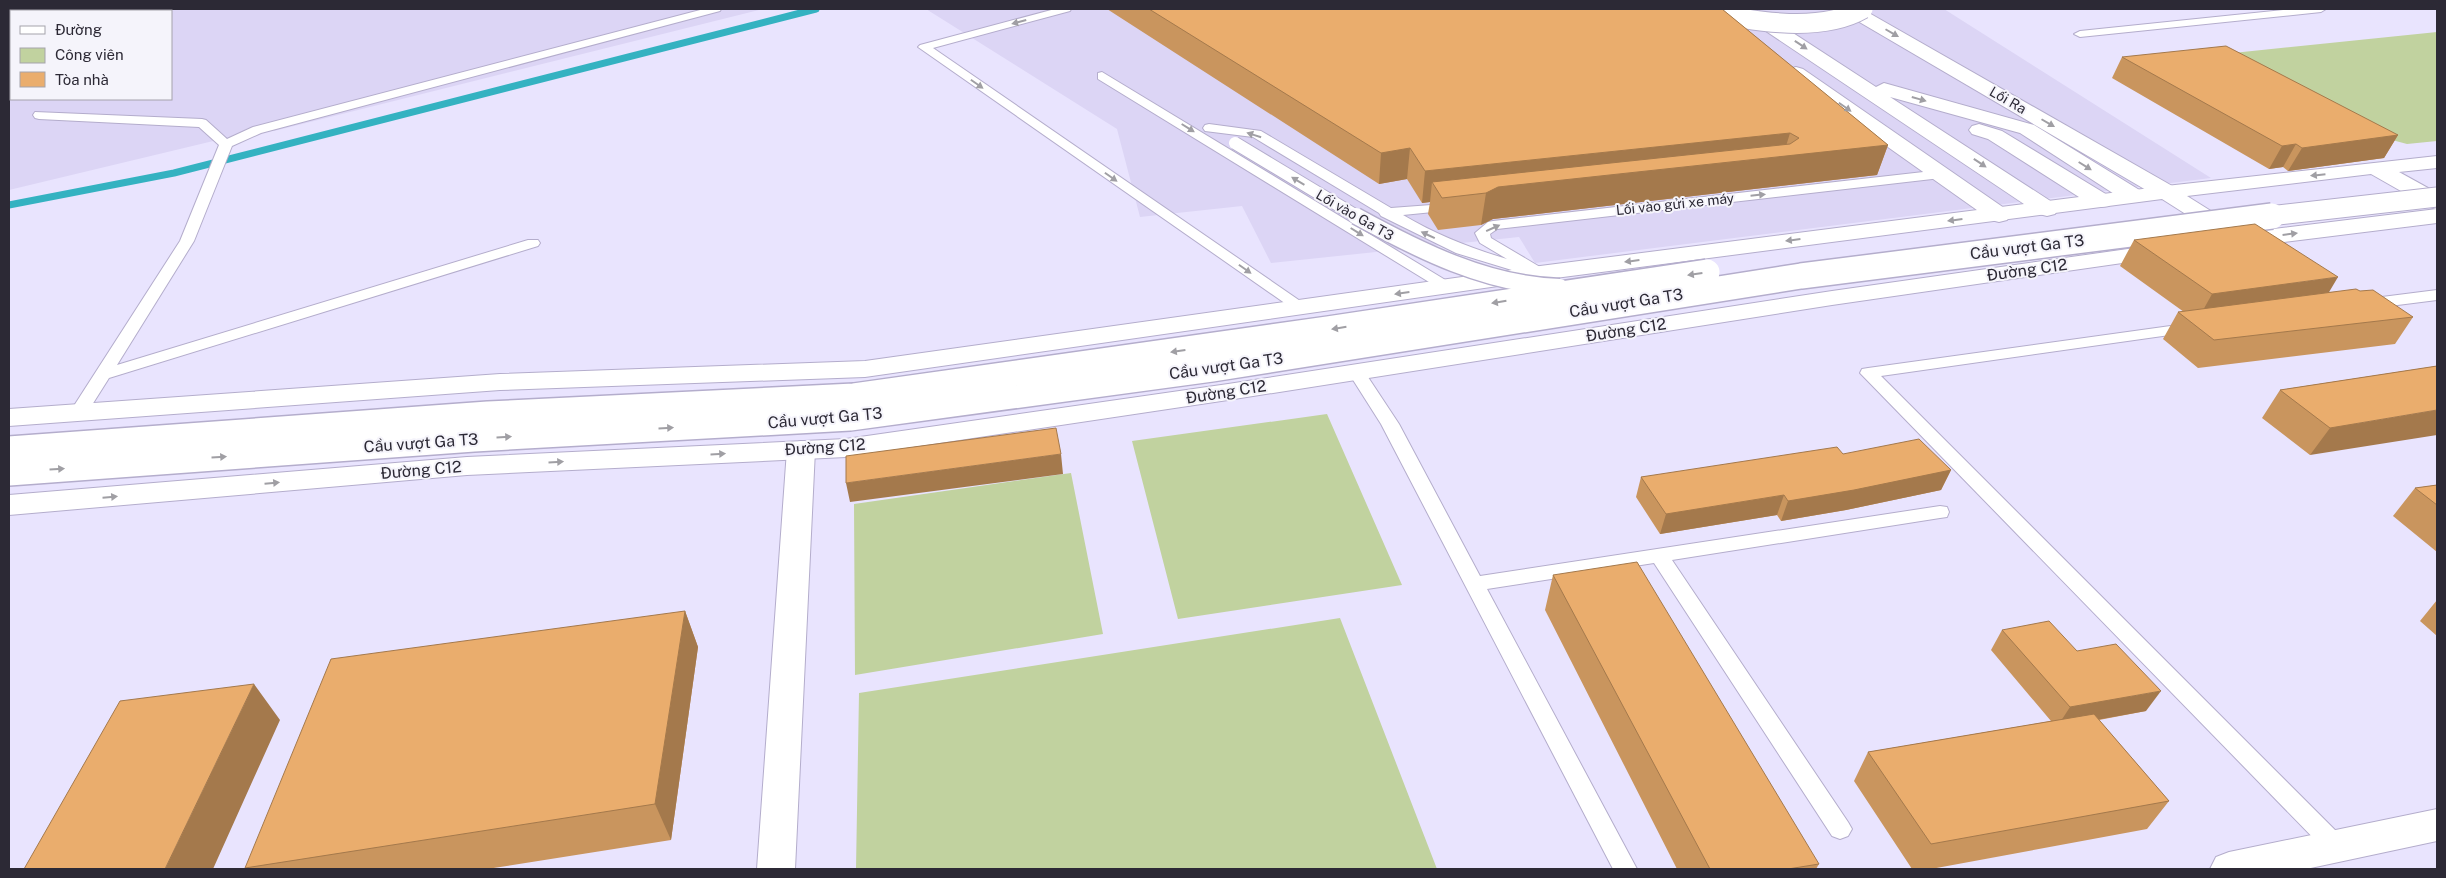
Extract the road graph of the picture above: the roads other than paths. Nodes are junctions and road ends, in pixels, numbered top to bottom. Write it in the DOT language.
graph roads {
  1 [pos="716,9"];
  2 [pos="1066,9"];
  3 [pos="1695,9"];
  4 [pos="1704,9"];
  5 [pos="1745,9"];
  6 [pos="1850,9"];
  7 [pos="1863,9"];
  8 [pos="2229,9"];
  9 [pos="2321,9"];
  10 [pos="2244,17"];
  11 [pos="2080,34"];
  12 [pos="1746,38"];
  13 [pos="1778,60"];
  14 [pos="1102,76"];
  15 [pos="1130,81"];
  16 [pos="1856,82"];
  17 [pos="1898,108"];
  18 [pos="40,115"];
  19 [pos="1209,128"];
  20 [pos="1948,142"];
  21 [pos="221,156"];
  22 [pos="2437,162"];
  23 [pos="2371,168"];
  24 [pos="1941,174"];
  25 [pos="2437,178"];
  26 [pos="2166,192"];
  27 [pos="2133,196"];
  28 [pos="2437,197"];
  29 [pos="2101,201"];
  30 [pos="2437,202"];
  31 [pos="1465,204"];
  32 [pos="2072,205"];
  33 [pos="2048,209"];
  34 [pos="1386,213"];
  35 [pos="2011,213"];
  36 [pos="2437,216"];
  37 [pos="2242,240"];
  38 [pos="533,243"];
  39 [pos="2140,254"];
  40 [pos="1540,273"];
  41 [pos="1603,286"];
  42 [pos="1447,287"];
  43 [pos="2428,296"];
  44 [pos="2351,306"];
  45 [pos="1301,308"];
  46 [pos="2437,308"];
  47 [pos="2213,326"];
  48 [pos="1563,340"];
  49 [pos="1356,372"];
  50 [pos="102,375"];
  51 [pos="79,412"];
  52 [pos="9,418"];
  53 [pos="9,449"];
  54 [pos="801,450"];
  55 [pos="9,473"];
  56 [pos="9,505"];
  57 [pos="1940,512"];
  58 [pos="1659,556"];
  59 [pos="1475,584"];
  60 [pos="2437,825"];
  61 [pos="1840,828"];
  62 [pos="2336,846"];
  63 [pos="776,869"];
  64 [pos="1625,869"];
  65 [pos="2229,869"];
  1 -- 21 [label="lane"];
  2 -- 45 [label="lane, one-way"];
  3 -- 7 [label="main road, bridge"];
  4 -- 12 [label="main road"];
  5 -- 16 [label="main road, Lối Ra, one-way"];
  6 -- 26 [label="main road, Lối Ra, one-way"];
  8 -- 10 [label="lane"];
  9 -- 10 [label="lane"];
  10 -- 11 [label="lane"];
  13 -- 24 [label="main road, one-way"];
  14 -- 42 [label="lane, one-way"];
  15 -- 19 [label="lane, Lối vào Ga T3"];
  16 -- 17 [label="main road, Lối Ra"];
  16 -- 27 [label="main road, Lối Ra, one-way"];
  17 -- 20 [label="main road, Lối Ra"];
  17 -- 29 [label="main road, Lối Ra"];
  18 -- 21 [label="lane"];
  34 -- 19 [label="lane, one-way"];
  41 -- 19 [label="lane, Lối vào Ga T3, one-way, bridge"];
  20 -- 32 [label="main road, Lối Ra"];
  20 -- 33 [label="main road, Lối Ra, one-way"];
  20 -- 35 [label="main road"];
  21 -- 50 [label="lane"];
  22 -- 23 [label="main road"];
  23 -- 26 [label="main road, one-way"];
  23 -- 30 [label="main road"];
  24 -- 35 [label="main road"];
  40 -- 24 [label="lane, Lối vào gửi xe máy, one-way"];
  25 -- 41 [label="main road, Cầu vượt Ga T3, one-way, bridge"];
  26 -- 27 [label="main road"];
  26 -- 37 [label="main road, Lối Ra"];
  27 -- 29 [label="main road"];
  55 -- 28 [label="main road, Cầu vượt Ga T3, one-way, bridge"];
  29 -- 32 [label="main road"];
  31 -- 34 [label="lane"];
  32 -- 33 [label="main road"];
  32 -- 39 [label="main road, Lối Ra"];
  33 -- 35 [label="main road"];
  40 -- 34 [label="lane, one-way"];
  35 -- 40 [label="main road, one-way"];
  37 -- 36 [label="main road, Đường C12, one-way"];
  37 -- 39 [label="main road, Đường C12"];
  38 -- 50 [label="lane"];
  39 -- 48 [label="main road, Đường C12"];
  40 -- 42 [label="main road"];
  40 -- 48 [label="main road"];
  41 -- 53 [label="main road, Cầu vượt Ga T3, one-way, bridge"];
  42 -- 45 [label="main road, one-way"];
  43 -- 44 [label="lane"];
  43 -- 46 [label="lane"];
  45 -- 51 [label="main road"];
  47 -- 62 [label="lane"];
  48 -- 49 [label="main road, Đường C12"];
  49 -- 54 [label="main road, Đường C12"];
  49 -- 59 [label="lane"];
  50 -- 51 [label="lane"];
  51 -- 52 [label="main road"];
  56 -- 54 [label="main road, Đường C12, one-way"];
  54 -- 63 [label="main road"];
  57 -- 58 [label="lane"];
  58 -- 59 [label="lane"];
  58 -- 61 [label="lane"];
  59 -- 64 [label="lane"];
  60 -- 62 [label="main road"];
  62 -- 65 [label="main road"];
}
